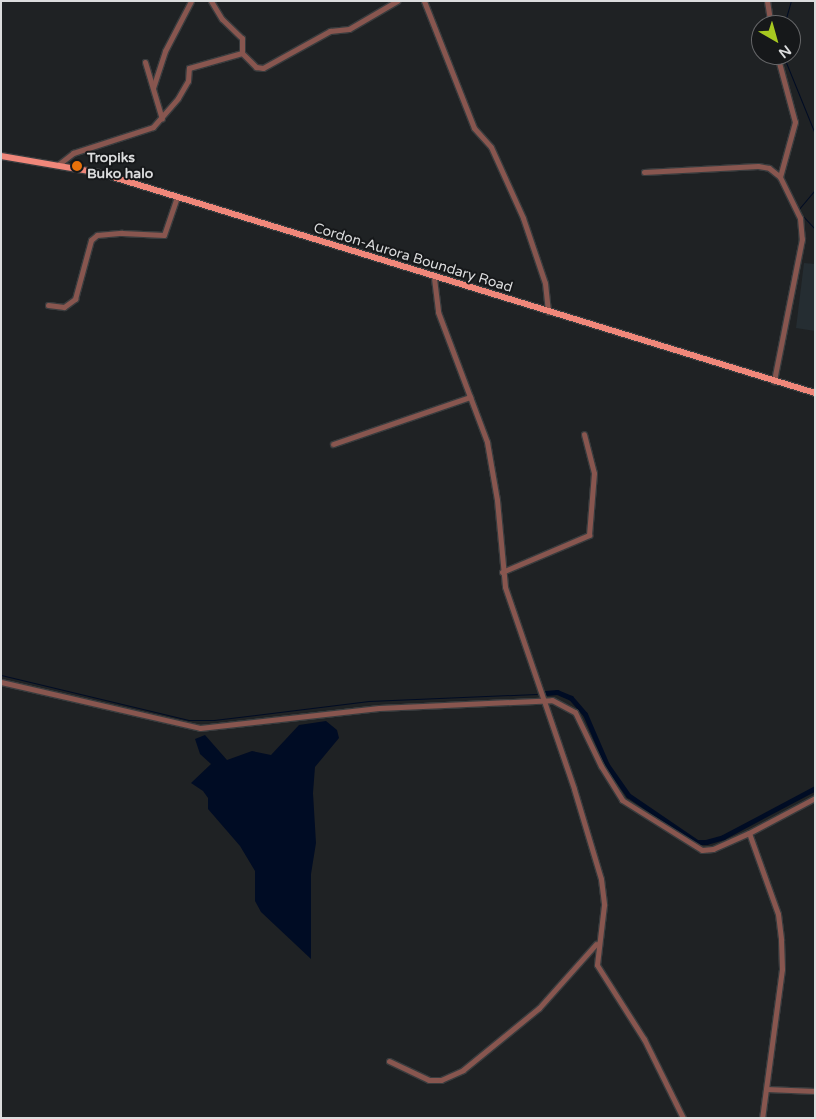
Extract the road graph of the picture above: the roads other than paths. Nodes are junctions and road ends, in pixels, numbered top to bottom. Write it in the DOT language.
graph roads {
  1 [pos="191,1"];
  2 [pos="211,1"];
  3 [pos="397,1"];
  4 [pos="424,1"];
  5 [pos="767,1"];
  6 [pos="770,15"];
  7 [pos="242,52"];
  8 [pos="146,62"];
  9 [pos="780,65"];
  10 [pos="153,88"];
  11 [pos="162,119"];
  12 [pos="1,156"];
  13 [pos="59,164"];
  14 [pos="644,172"];
  15 [pos="780,177"];
  16 [pos="176,197"];
  17 [pos="434,278"];
  18 [pos="48,305"];
  19 [pos="548,312"];
  20 [pos="774,381"];
  21 [pos="815,394"];
  22 [pos="470,397"];
  23 [pos="584,434"];
  24 [pos="333,444"];
  25 [pos="502,572"];
  26 [pos="1,682"];
  27 [pos="544,700"];
  28 [pos="815,798"];
  29 [pos="749,833"];
  30 [pos="598,942"];
  31 [pos="389,1061"];
  32 [pos="766,1090"];
  33 [pos="815,1091"];
  34 [pos="683,1118"];
  35 [pos="762,1118"];
  1 -- 10 [label="street"];
  2 -- 7 [label="street"];
  3 -- 7 [label="street"];
  4 -- 19 [label="street"];
  5 -- 6 [label="street"];
  7 -- 11 [label="street"];
  8 -- 10 [label="street"];
  9 -- 15 [label="street"];
  10 -- 11 [label="street"];
  11 -- 13 [label="street"];
  12 -- 13 [label="main road, Cordon-Aurora Boundary Road"];
  13 -- 16 [label="main road, Cordon-Aurora Boundary Road"];
  14 -- 15 [label="street"];
  15 -- 20 [label="street"];
  16 -- 17 [label="main road, Cordon-Aurora Boundary Road"];
  16 -- 18 [label="street"];
  17 -- 19 [label="main road, Cordon-Aurora Boundary Road"];
  17 -- 22 [label="street"];
  19 -- 20 [label="main road, Cordon-Aurora Boundary Road"];
  20 -- 21 [label="main road, Cordon-Aurora Boundary Road"];
  22 -- 24 [label="street"];
  22 -- 25 [label="street"];
  23 -- 25 [label="street"];
  25 -- 27 [label="street"];
  26 -- 27 [label="street"];
  27 -- 29 [label="street"];
  27 -- 30 [label="street"];
  28 -- 29 [label="street"];
  29 -- 32 [label="street"];
  30 -- 31 [label="street"];
  30 -- 34 [label="street"];
  32 -- 33 [label="street"];
  32 -- 35 [label="street"];
}
